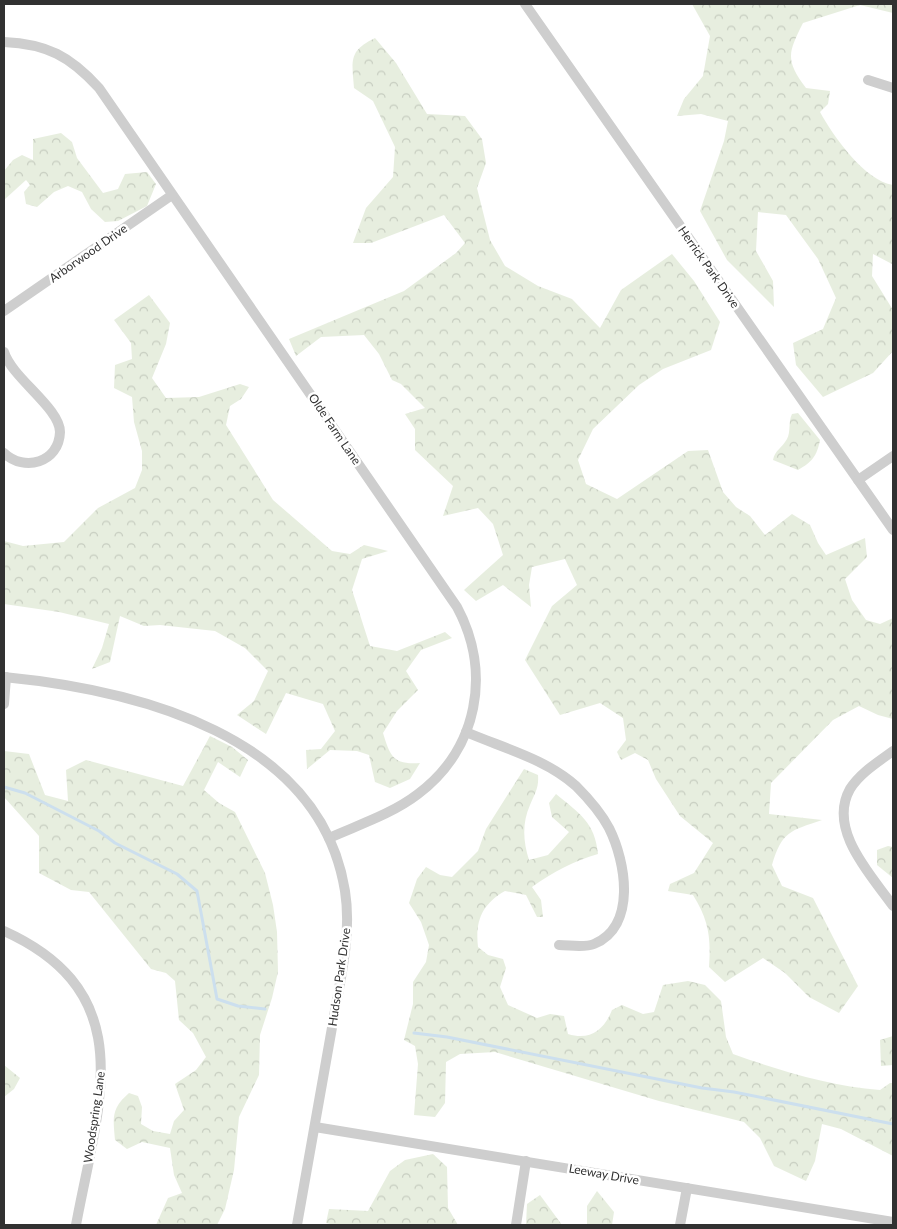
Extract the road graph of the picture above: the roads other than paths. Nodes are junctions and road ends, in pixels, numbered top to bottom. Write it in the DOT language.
graph roads {
  1 [pos="525,4"];
  2 [pos="4,42"];
  3 [pos="868,80"];
  4 [pos="893,88"];
  5 [pos="172,195"];
  6 [pos="4,311"];
  7 [pos="4,352"];
  8 [pos="4,453"];
  9 [pos="893,456"];
  10 [pos="858,480"];
  11 [pos="893,530"];
  12 [pos="5,677"];
  13 [pos="4,704"];
  14 [pos="466,732"];
  15 [pos="893,751"];
  16 [pos="329,838"];
  17 [pos="893,906"];
  18 [pos="4,930"];
  19 [pos="559,945"];
  20 [pos="315,1127"];
  21 [pos="526,1161"];
  22 [pos="687,1188"];
  23 [pos="893,1222"];
  24 [pos="76,1225"];
  25 [pos="297,1225"];
  26 [pos="516,1225"];
  27 [pos="680,1225"];
  1 -- 10 [label="street, Herrick Park Drive"];
  2 -- 5 [label="street, Olde Farm Lane"];
  3 -- 4 [label="street"];
  5 -- 6 [label="street, Arborwood Drive"];
  5 -- 14 [label="street, Olde Farm Lane"];
  7 -- 8 [label="street"];
  9 -- 10 [label="street"];
  10 -- 11 [label="street, Herrick Park Drive"];
  12 -- 13 [label="street"];
  12 -- 16 [label="street, Hudson Park Drive"];
  14 -- 16 [label="street, Olde Farm Lane"];
  14 -- 19 [label="street"];
  15 -- 17 [label="street"];
  16 -- 20 [label="street, Hudson Park Drive"];
  18 -- 24 [label="street, Woodspring Lane"];
  20 -- 21 [label="street, Leeway Drive"];
  20 -- 25 [label="street, Hudson Park Drive"];
  21 -- 22 [label="street, Leeway Drive"];
  21 -- 26 [label="street"];
  22 -- 23 [label="street, Leeway Drive"];
  22 -- 27 [label="street"];
}
